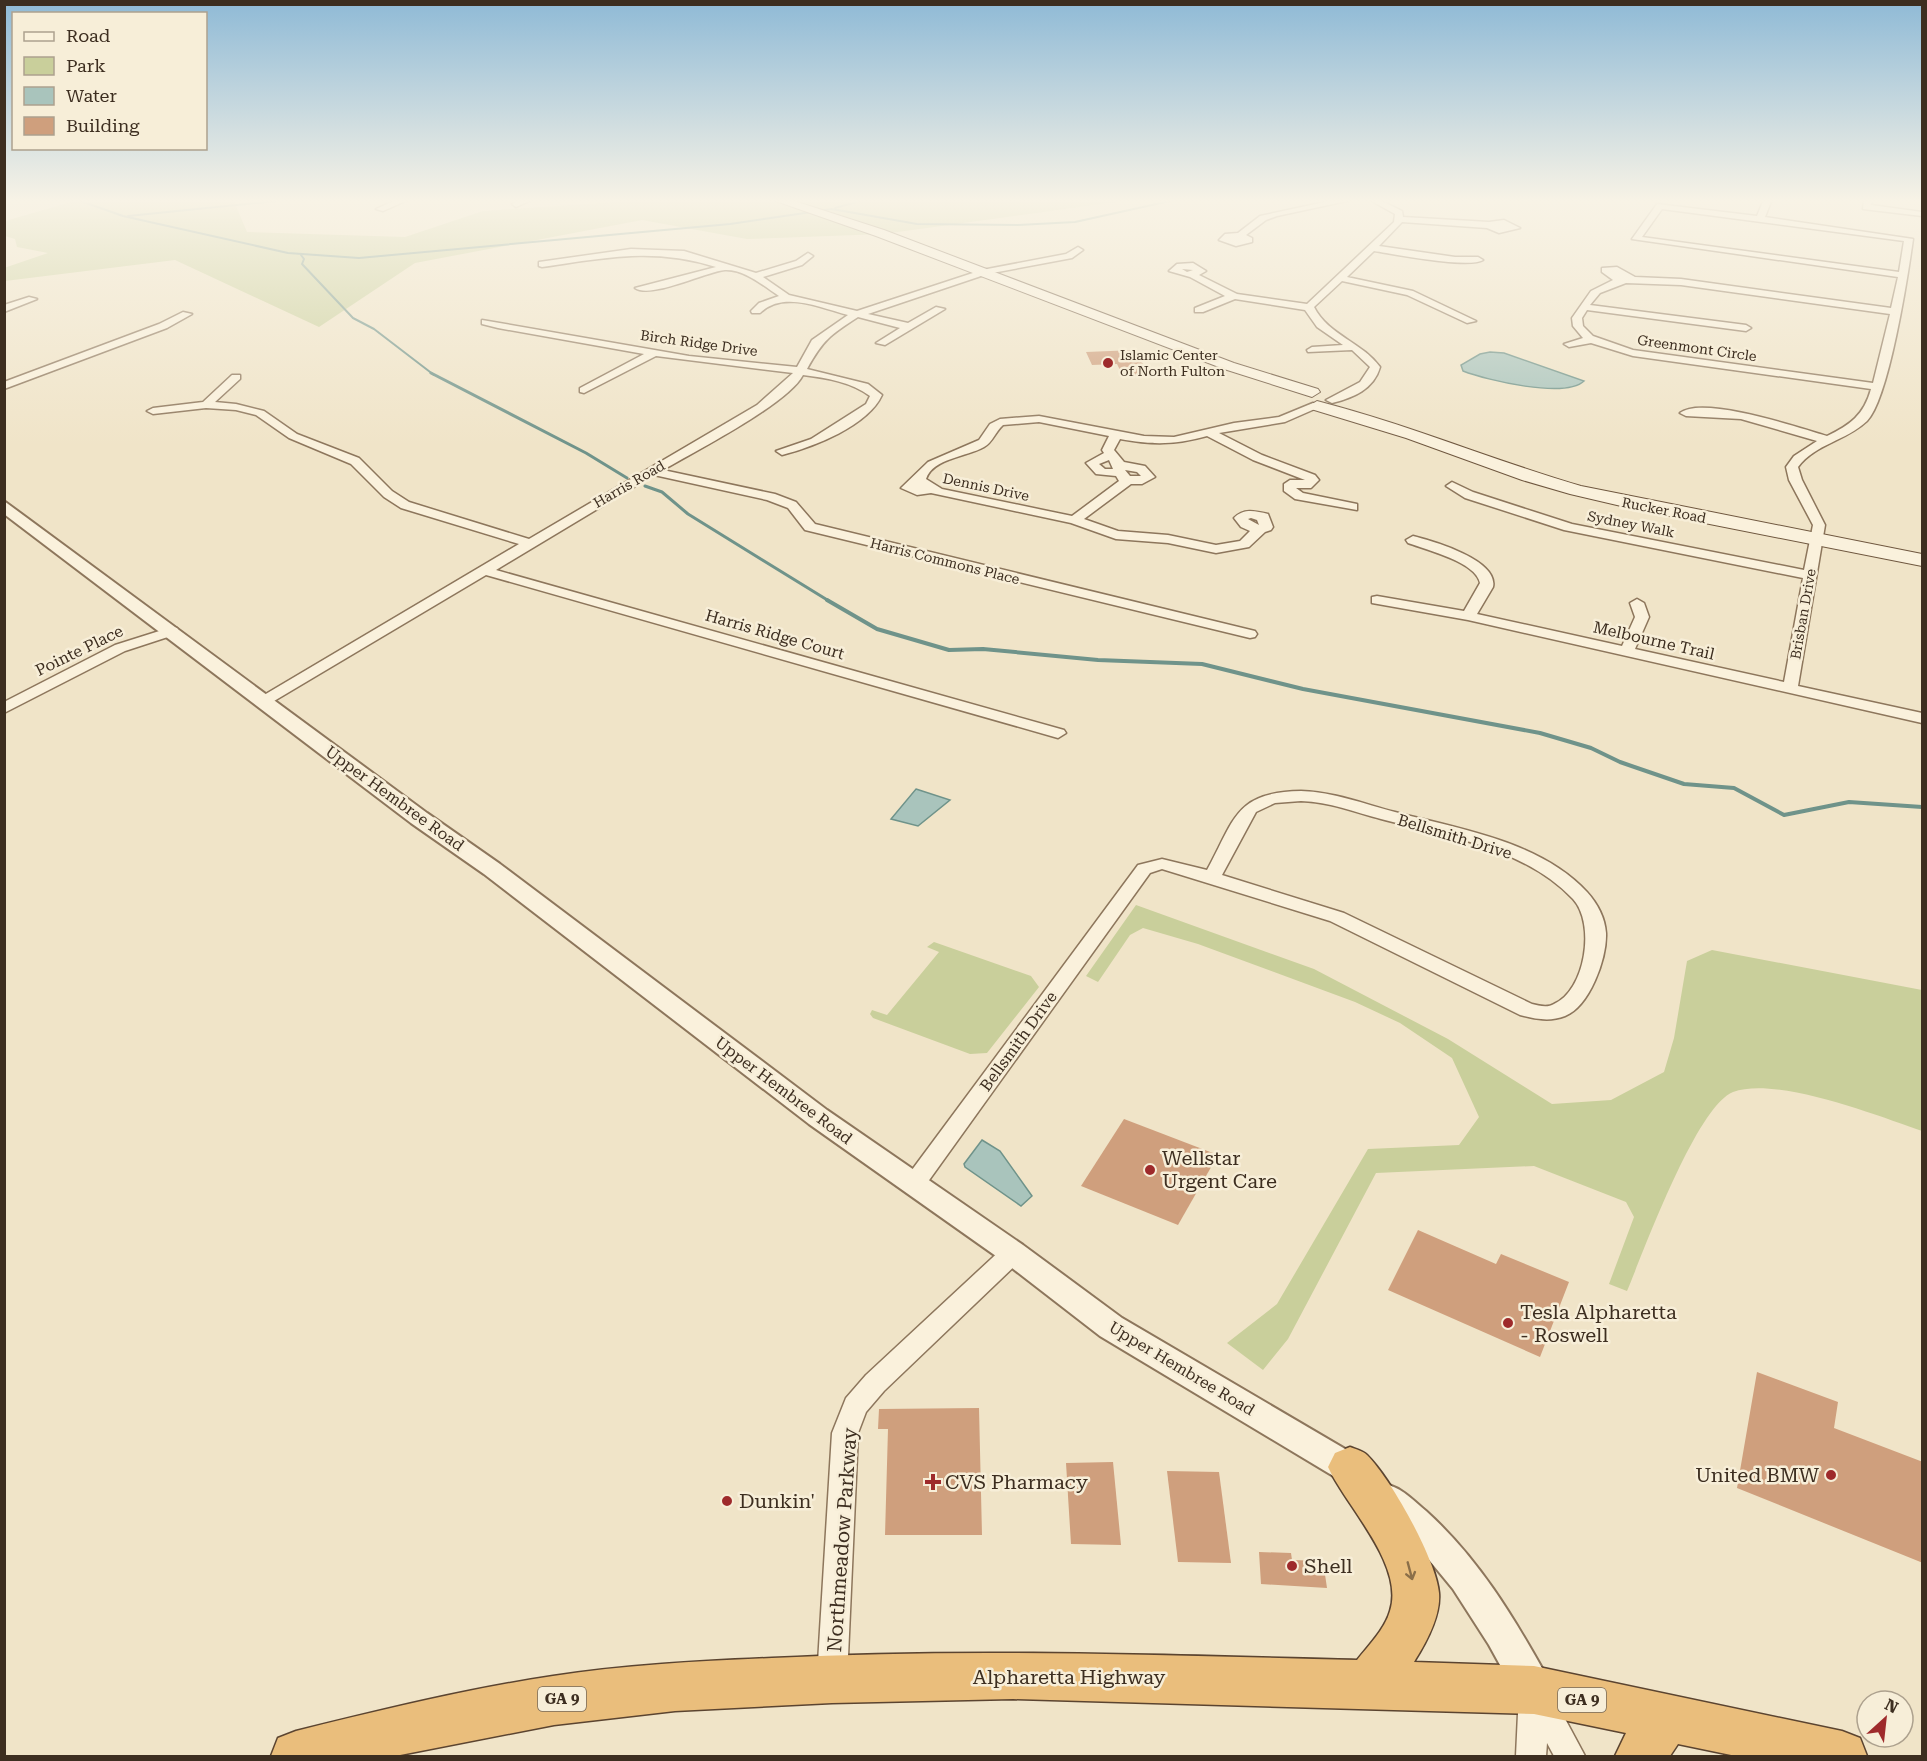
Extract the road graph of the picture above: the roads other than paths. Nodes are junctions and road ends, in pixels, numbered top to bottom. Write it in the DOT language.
graph roads {
  1 [pos="675,281"];
  2 [pos="763,281"];
  3 [pos="958,281"];
  4 [pos="1010,281"];
  5 [pos="1202,281"];
  6 [pos="1336,281"];
  7 [pos="1354,281"];
  8 [pos="1632,281"];
  9 [pos="1643,281"];
  10 [pos="1902,281"];
  11 [pos="1621,282"];
  12 [pos="640,288"];
  13 [pos="786,297"];
  14 [pos="1232,297"];
  15 [pos="32,299"];
  16 [pos="1309,307"];
  17 [pos="1584,307"];
  18 [pos="4,309"];
  19 [pos="940,309"];
  20 [pos="1199,310"];
  21 [pos="756,311"];
  22 [pos="1896,312"];
  23 [pos="187,314"];
  24 [pos="855,315"];
  25 [pos="1471,321"];
  26 [pos="486,322"];
  27 [pos="906,326"];
  28 [pos="1746,328"];
  29 [pos="1593,340"];
  30 [pos="881,343"];
  31 [pos="1569,344"];
  32 [pos="1356,347"];
  33 [pos="1312,350"];
  34 [pos="653,352"];
  35 [pos="1229,366"];
  36 [pos="802,371"];
  37 [pos="236,377"];
  38 [pos="4,386"];
  39 [pos="1877,387"];
  40 [pos="584,390"];
  41 [pos="1294,398"];
  42 [pos="1321,399"];
  43 [pos="206,405"];
  44 [pos="153,411"];
  45 [pos="1686,413"];
  46 [pos="1267,422"];
  47 [pos="1210,433"];
  48 [pos="1116,434"];
  49 [pos="1829,441"];
  50 [pos="782,451"];
  51 [pos="1110,455"];
  52 [pos="651,471"];
  53 [pos="1122,472"];
  54 [pos="1452,486"];
  55 [pos="4,506"];
  56 [pos="1352,507"];
  57 [pos="1074,520"];
  58 [pos="1260,530"];
  59 [pos="1413,540"];
  60 [pos="1817,540"];
  61 [pos="528,543"];
  62 [pos="1923,560"];
  63 [pos="482,570"];
  64 [pos="1809,575"];
  65 [pos="1377,600"];
  66 [pos="1637,603"];
  67 [pos="1468,616"];
  68 [pos="172,631"];
  69 [pos="1250,634"];
  70 [pos="1626,653"];
  71 [pos="1790,689"];
  72 [pos="264,701"];
  73 [pos="4,708"];
  74 [pos="1923,718"];
  75 [pos="1058,733"];
  76 [pos="1212,877"];
  77 [pos="914,1184"];
  78 [pos="1013,1253"];
  79 [pos="1350,1467"];
  80 [pos="832,1679"];
  81 [pos="1368,1686"];
  82 [pos="1534,1690"];
  83 [pos="1667,1717"];
  84 [pos="296,1756"];
  85 [pos="1531,1756"];
  86 [pos="1570,1756"];
  87 [pos="1640,1756"];
  88 [pos="1842,1756"];
  1 -- 12 [label="street"];
  2 -- 13 [label="street"];
  3 -- 24 [label="street, Harris Road"];
  4 -- 35 [label="main road, Rucker Road"];
  5 -- 14 [label="street"];
  6 -- 16 [label="street"];
  7 -- 25 [label="street"];
  8 -- 11 [label="street"];
  9 -- 22 [label="street"];
  10 -- 22 [label="street"];
  11 -- 17 [label="street"];
  13 -- 21 [label="street"];
  13 -- 24 [label="street"];
  14 -- 16 [label="street"];
  14 -- 20 [label="street"];
  15 -- 18 [label="street"];
  16 -- 32 [label="street"];
  17 -- 28 [label="street"];
  17 -- 29 [label="street"];
  19 -- 27 [label="street"];
  22 -- 39 [label="street"];
  23 -- 38 [label="street"];
  24 -- 27 [label="street"];
  24 -- 36 [label="street, Harris Road"];
  26 -- 34 [label="street, Birch Ridge Drive"];
  27 -- 30 [label="street"];
  29 -- 31 [label="street"];
  29 -- 39 [label="street, Greenmont Circle"];
  32 -- 33 [label="street"];
  32 -- 42 [label="street"];
  34 -- 36 [label="street, Birch Ridge Drive"];
  34 -- 40 [label="street"];
  35 -- 41 [label="main road, Rucker Road"];
  35 -- 42 [label="main road, Rucker Road"];
  36 -- 50 [label="street, Birch Ridge Drive"];
  36 -- 52 [label="street, Harris Road"];
  37 -- 43 [label="street"];
  39 -- 49 [label="street"];
  41 -- 42 [label="main road"];
  41 -- 46 [label="street"];
  42 -- 46 [label="street"];
  42 -- 60 [label="main road, Rucker Road"];
  43 -- 44 [label="street"];
  43 -- 61 [label="street"];
  45 -- 49 [label="street"];
  46 -- 47 [label="street"];
  47 -- 48 [label="street, Dennis Drive"];
  47 -- 56 [label="street"];
  48 -- 51 [label="street"];
  48 -- 57 [label="street, Dennis Drive"];
  49 -- 60 [label="street, Brisban Drive"];
  51 -- 53 [label="street"];
  51 -- 53 [label="street"];
  52 -- 61 [label="street, Harris Road"];
  52 -- 69 [label="street, Harris Commons Place"];
  53 -- 57 [label="street"];
  54 -- 64 [label="street, Sydney Walk"];
  55 -- 68 [label="street, Upper Hembree Road"];
  57 -- 58 [label="street, Dennis Drive"];
  59 -- 67 [label="street"];
  60 -- 62 [label="main road, Rucker Road"];
  60 -- 64 [label="street, Brisban Drive"];
  61 -- 63 [label="street, Harris Road"];
  63 -- 72 [label="street, Harris Road"];
  63 -- 75 [label="street, Harris Ridge Court"];
  64 -- 71 [label="street, Brisban Drive"];
  65 -- 67 [label="street, Melbourne Trail"];
  66 -- 70 [label="street"];
  67 -- 70 [label="street, Melbourne Trail"];
  68 -- 72 [label="street, Upper Hembree Road"];
  68 -- 73 [label="street, Pointe Place"];
  70 -- 71 [label="street, Melbourne Trail"];
  71 -- 74 [label="street, Melbourne Trail"];
  72 -- 77 [label="street, Upper Hembree Road"];
  76 -- 76 [label="street, Bellsmith Drive"];
  76 -- 77 [label="street, Bellsmith Drive"];
  77 -- 78 [label="street, Upper Hembree Road"];
  78 -- 79 [label="street, Upper Hembree Road"];
  78 -- 80 [label="street, Northmeadow Parkway"];
  79 -- 81 [label="highway, one-way"];
  79 -- 82 [label="street, Upper Hembree Road"];
  80 -- 81 [label="highway, Alpharetta Highway / GA 9"];
  80 -- 84 [label="highway, Alpharetta Highway / GA 9"];
  81 -- 82 [label="highway, Alpharetta Highway / GA 9"];
  82 -- 83 [label="highway, Alpharetta Highway / GA 9"];
  82 -- 85 [label="street"];
  82 -- 86 [label="street"];
  83 -- 87 [label="highway"];
  83 -- 88 [label="highway, Alpharetta Highway / GA 9"];
}
